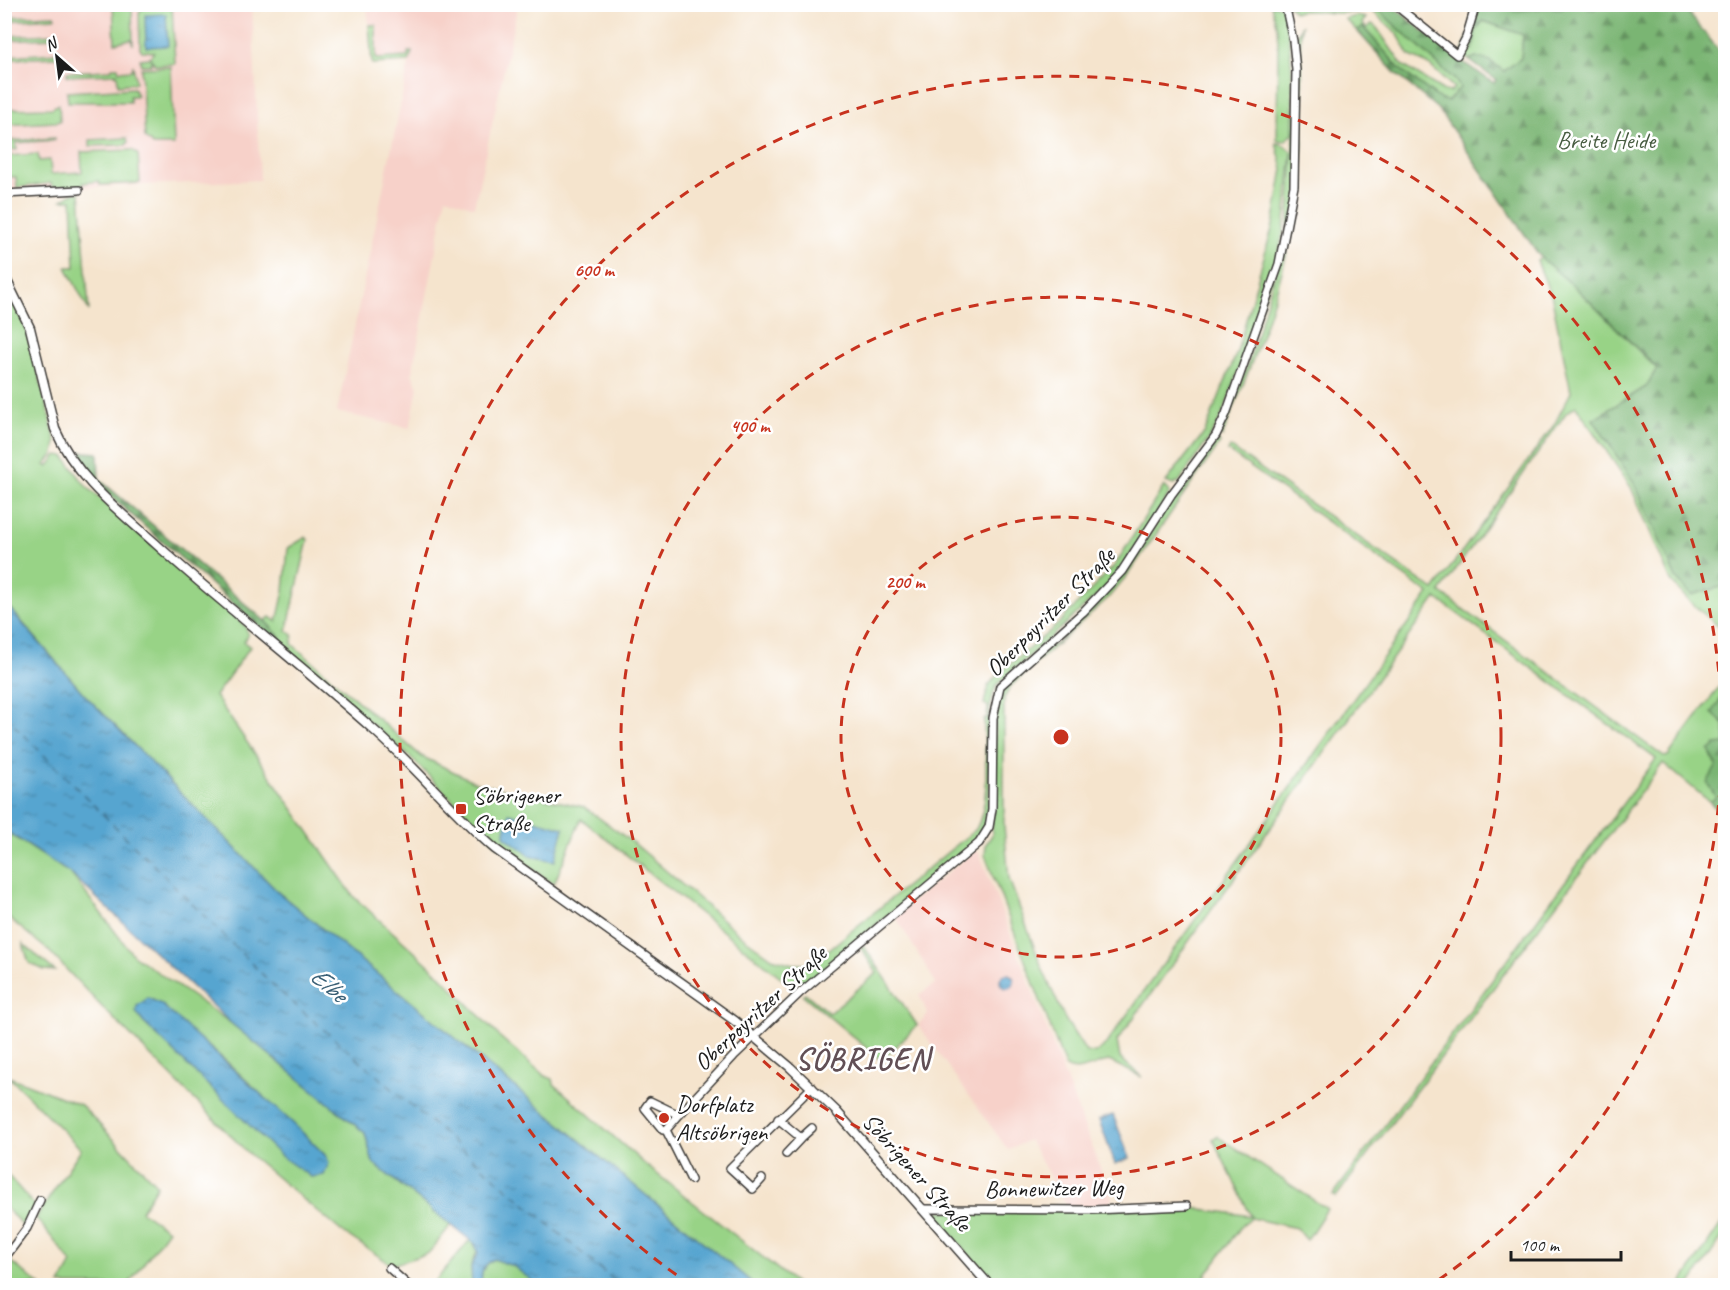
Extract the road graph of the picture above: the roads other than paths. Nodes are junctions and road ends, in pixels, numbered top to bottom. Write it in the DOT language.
graph roads {
  1 [pos="1285,4"];
  2 [pos="1394,4"];
  3 [pos="1476,4"];
  4 [pos="79,190"];
  5 [pos="4,194"];
  6 [pos="4,275"];
  7 [pos="754,1038"];
  8 [pos="812,1087"];
  9 [pos="679,1115"];
  10 [pos="778,1119"];
  11 [pos="812,1128"];
  12 [pos="666,1130"];
  13 [pos="801,1138"];
  14 [pos="786,1154"];
  15 [pos="762,1179"];
  16 [pos="691,1180"];
  17 [pos="40,1200"];
  18 [pos="1186,1206"];
  19 [pos="923,1209"];
  20 [pos="4,1259"];
  21 [pos="389,1268"];
  22 [pos="409,1286"];
  23 [pos="990,1286"];
  1 -- 7 [label="street, Oberpoyritzer Straße"];
  2 -- 3 [label="street"];
  4 -- 5 [label="street"];
  6 -- 7 [label="street, Söbrigener Straße"];
  7 -- 8 [label="street, Söbrigener Straße"];
  7 -- 9 [label="street, Oberpoyritzer Straße"];
  8 -- 10 [label="street"];
  8 -- 19 [label="street, Söbrigener Straße"];
  9 -- 12 [label="street, Oberpoyritzer Straße"];
  9 -- 12 [label="street"];
  10 -- 13 [label="street"];
  10 -- 15 [label="street"];
  11 -- 13 [label="street"];
  12 -- 16 [label="street"];
  13 -- 14 [label="street"];
  17 -- 20 [label="street"];
  18 -- 19 [label="street, Bonnewitzer Weg"];
  19 -- 23 [label="street, Söbrigener Straße"];
  21 -- 22 [label="street"];
}
